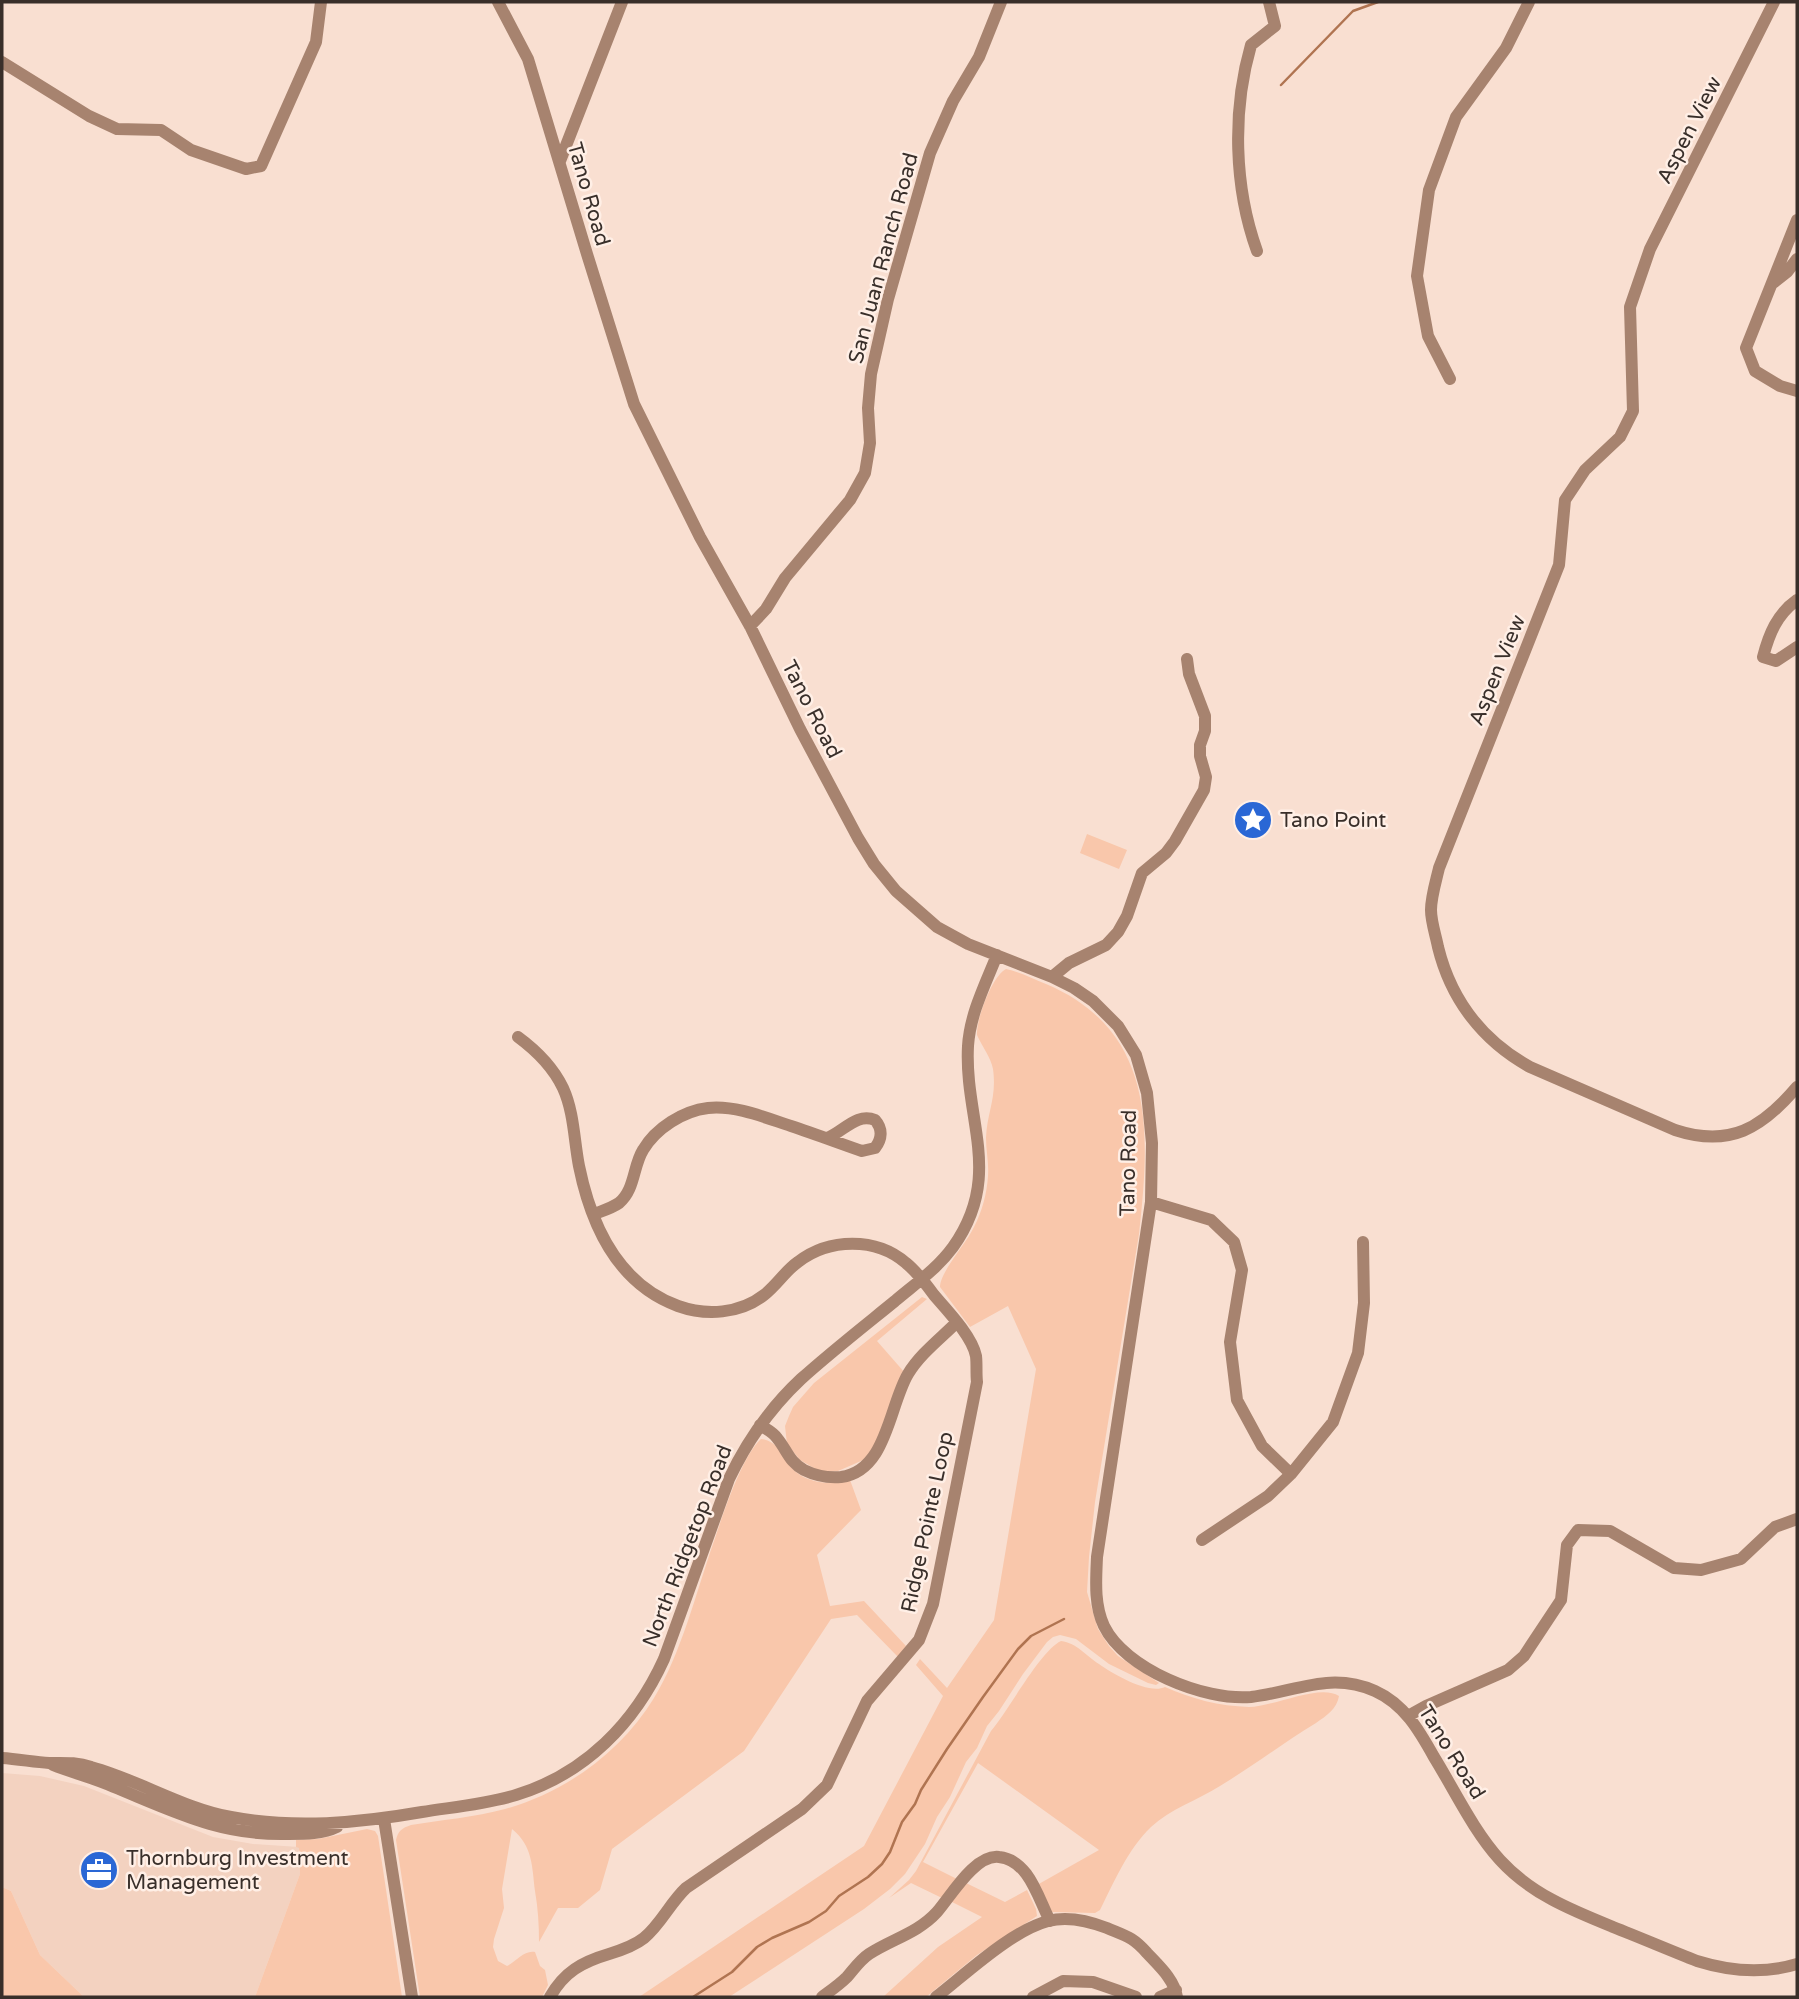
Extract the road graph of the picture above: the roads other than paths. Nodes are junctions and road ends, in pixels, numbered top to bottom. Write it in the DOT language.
graph roads {
  1 [pos="321,2"];
  2 [pos="498,2"];
  3 [pos="622,2"];
  4 [pos="1001,2"];
  5 [pos="1269,2"];
  6 [pos="1529,2"];
  7 [pos="1774,2"];
  8 [pos="2,61"];
  9 [pos="560,161"];
  10 [pos="1797,220"];
  11 [pos="1256,251"];
  12 [pos="1797,259"];
  13 [pos="1772,284"];
  14 [pos="1450,379"];
  15 [pos="1797,391"];
  16 [pos="1796,600"];
  17 [pos="750,626"];
  18 [pos="1797,647"];
  19 [pos="1187,659"];
  20 [pos="1418,909"];
  21 [pos="1431,910"];
  22 [pos="997,955"];
  23 [pos="1052,977"];
  24 [pos="518,1037"];
  25 [pos="1797,1087"];
  26 [pos="827,1138"];
  27 [pos="1151,1202"];
  28 [pos="594,1214"];
  29 [pos="1363,1242"];
  30 [pos="922,1279"];
  31 [pos="956,1323"];
  32 [pos="760,1425"];
  33 [pos="1291,1474"];
  34 [pos="1797,1519"];
  35 [pos="1202,1540"];
  36 [pos="1408,1716"];
  37 [pos="2,1758"];
  38 [pos="384,1819"];
  39 [pos="1050,1921"];
  40 [pos="1797,1964"];
  41 [pos="1177,1993"];
  42 [pos="412,1997"];
  43 [pos="550,1997"];
  44 [pos="822,1997"];
  45 [pos="936,1997"];
  46 [pos="1033,1997"];
  47 [pos="1136,1997"];
  48 [pos="1160,1997"];
  1 -- 8 [label="street"];
  2 -- 9 [label="street, Tano Road"];
  3 -- 9 [label="street"];
  4 -- 17 [label="street, San Juan Ranch Road"];
  5 -- 11 [label="street"];
  6 -- 14 [label="street"];
  7 -- 21 [label="street, Aspen View"];
  9 -- 17 [label="street, Tano Road"];
  10 -- 13 [label="street"];
  12 -- 13 [label="street"];
  13 -- 15 [label="street"];
  16 -- 18 [label="street"];
  17 -- 22 [label="street, Tano Road"];
  19 -- 23 [label="street"];
  20 -- 21 [label="street"];
  21 -- 25 [label="street, Aspen View"];
  22 -- 23 [label="street, Tano Road"];
  22 -- 30 [label="street, North Ridgetop Road"];
  23 -- 27 [label="street, Tano Road"];
  24 -- 28 [label="street, Ridge Pointe Loop"];
  26 -- 28 [label="street"];
  27 -- 33 [label="street"];
  27 -- 36 [label="street, Tano Road"];
  28 -- 30 [label="street, Ridge Pointe Loop"];
  29 -- 33 [label="street"];
  30 -- 31 [label="street, Ridge Pointe Loop"];
  30 -- 32 [label="street, North Ridgetop Road"];
  31 -- 32 [label="street"];
  31 -- 43 [label="street, Ridge Pointe Loop"];
  32 -- 38 [label="street, North Ridgetop Road"];
  33 -- 35 [label="street"];
  34 -- 36 [label="street"];
  36 -- 40 [label="street, Tano Road"];
  37 -- 38 [label="street, North Ridgetop Road"];
  38 -- 42 [label="street"];
  39 -- 41 [label="street"];
  39 -- 44 [label="street"];
  39 -- 45 [label="street"];
  41 -- 48 [label="street"];
  46 -- 47 [label="street"];
}
